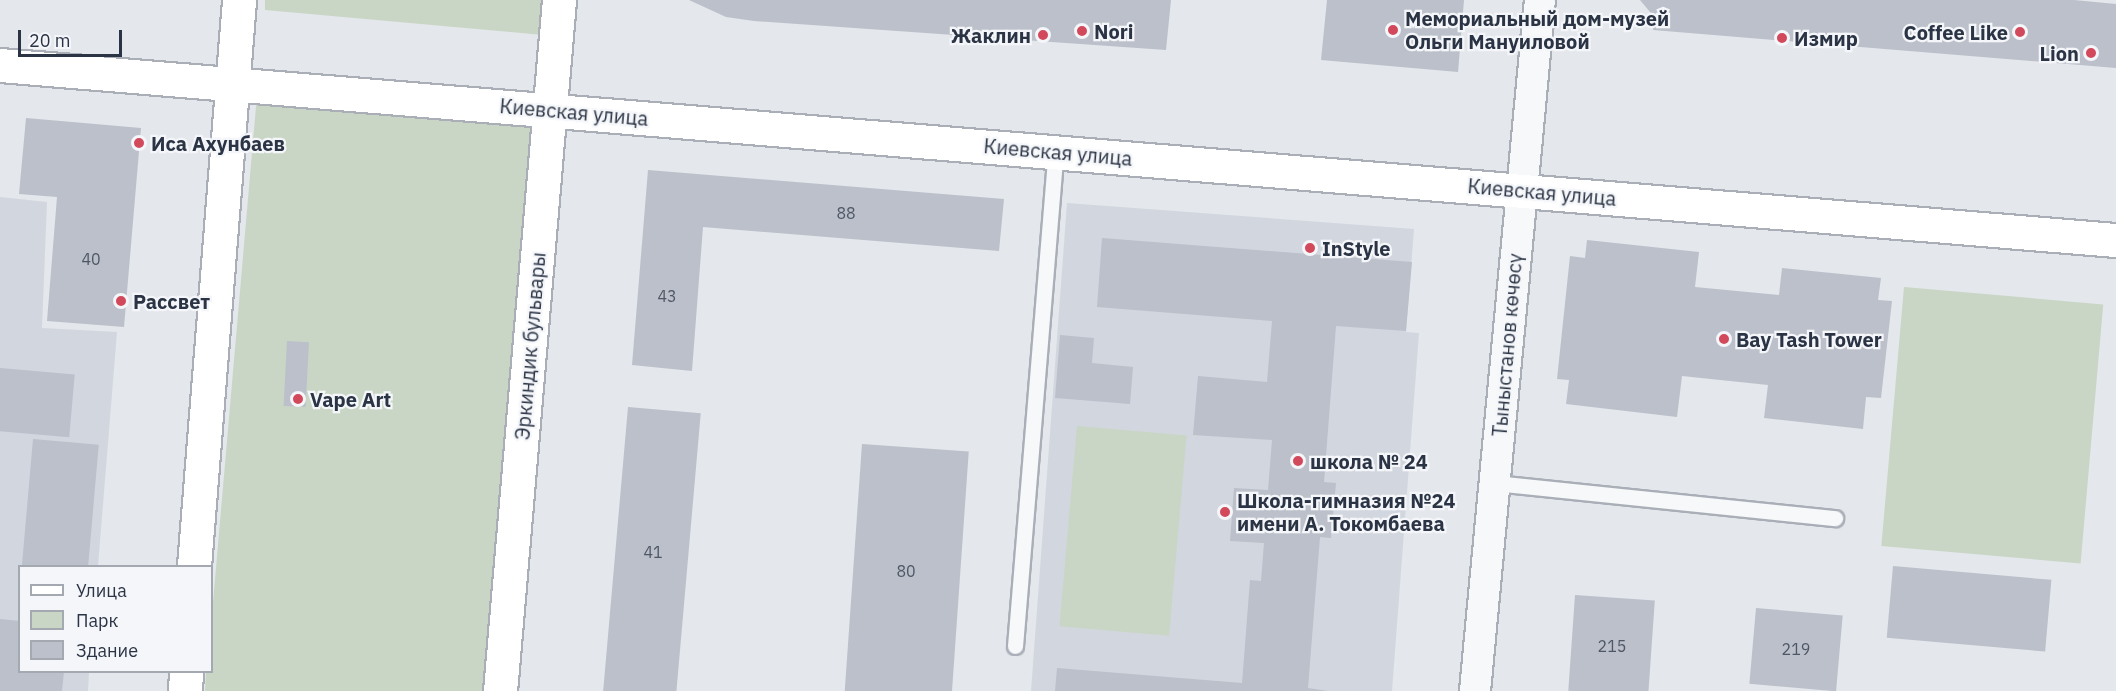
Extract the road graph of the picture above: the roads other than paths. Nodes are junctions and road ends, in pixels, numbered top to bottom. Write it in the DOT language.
graph roads {
  1 [pos="239,0"];
  2 [pos="559,0"];
  3 [pos="1540,0"];
  4 [pos="0,65"];
  5 [pos="231,84"];
  6 [pos="550,110"];
  7 [pos="1056,152"];
  8 [pos="1522,191"];
  9 [pos="2116,240"];
  10 [pos="1495,483"];
  11 [pos="1835,518"];
  12 [pos="194,565"];
  13 [pos="1015,646"];
  14 [pos="186,673"];
  15 [pos="185,691"];
  16 [pos="500,691"];
  17 [pos="1475,691"];
  1 -- 5 [label="main road"];
  2 -- 6 [label="main road, Эркиндик бульвары"];
  3 -- 8 [label="street, Тыныстанов көчөсү"];
  4 -- 5 [label="main road, Киевская улица"];
  5 -- 6 [label="main road, Киевская улица"];
  5 -- 12 [label="main road"];
  6 -- 7 [label="main road, Киевская улица"];
  6 -- 16 [label="main road, Эркиндик бульвары"];
  7 -- 8 [label="main road, Киевская улица"];
  7 -- 13 [label="lane"];
  8 -- 9 [label="main road, Киевская улица"];
  8 -- 10 [label="street, Тыныстанов көчөсү"];
  10 -- 11 [label="lane"];
  10 -- 17 [label="street, Тыныстанов көчөсү"];
  14 -- 15 [label="main road"];
}
